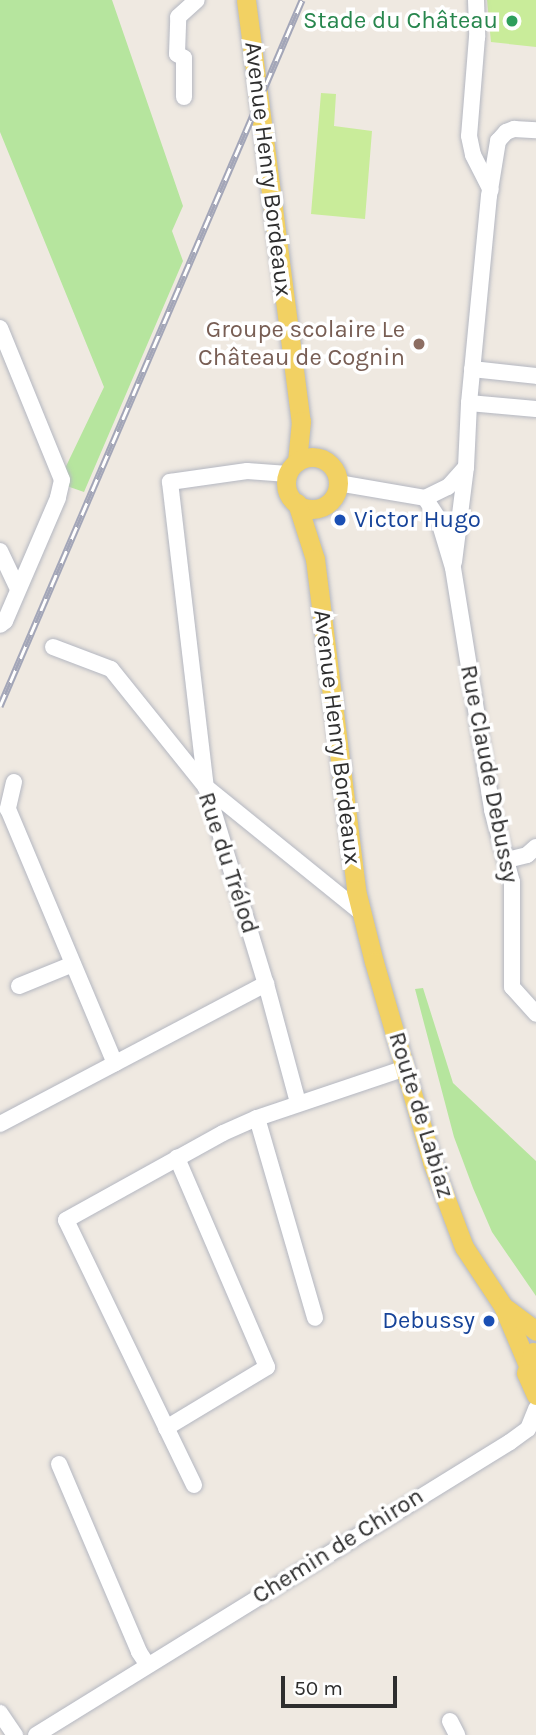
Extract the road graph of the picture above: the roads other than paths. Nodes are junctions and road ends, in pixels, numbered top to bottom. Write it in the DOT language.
graph roads {
  1 [pos="197,0"];
  2 [pos="246,0"];
  3 [pos="476,0"];
  4 [pos="184,97"];
  5 [pos="536,130"];
  6 [pos="491,190"];
  7 [pos="0,328"];
  8 [pos="472,369"];
  9 [pos="536,376"];
  10 [pos="469,403"];
  11 [pos="536,409"];
  12 [pos="300,464"];
  13 [pos="466,467"];
  14 [pos="338,483"];
  15 [pos="425,498"];
  16 [pos="297,503"];
  17 [pos="323,506"];
  18 [pos="0,551"];
  19 [pos="316,559"];
  20 [pos="453,568"];
  21 [pos="18,589"];
  22 [pos="0,625"];
  23 [pos="53,647"];
  24 [pos="14,782"];
  25 [pos="206,787"];
  26 [pos="536,847"];
  27 [pos="507,860"];
  28 [pos="363,914"];
  29 [pos="73,964"];
  30 [pos="266,984"];
  31 [pos="19,986"];
  32 [pos="536,1014"];
  33 [pos="115,1063"];
  34 [pos="406,1068"];
  35 [pos="298,1103"];
  36 [pos="257,1118"];
  37 [pos="0,1124"];
  38 [pos="177,1158"];
  39 [pos="503,1306"];
  40 [pos="314,1318"];
  41 [pos="536,1331"];
  42 [pos="532,1356"];
  43 [pos="536,1395"];
  44 [pos="536,1409"];
  45 [pos="166,1428"];
  46 [pos="532,1430"];
  47 [pos="59,1464"];
  48 [pos="194,1485"];
  49 [pos="147,1664"];
  50 [pos="0,1713"];
  51 [pos="15,1735"];
  52 [pos="36,1735"];
  1 -- 4 [label="street"];
  2 -- 12 [label="main road, Avenue Henry Bordeaux"];
  3 -- 6 [label="street"];
  5 -- 6 [label="street, Rue Claude Debussy"];
  6 -- 8 [label="street, Rue Claude Debussy"];
  7 -- 21 [label="street"];
  8 -- 9 [label="street"];
  8 -- 10 [label="street, Rue Claude Debussy"];
  10 -- 11 [label="street"];
  10 -- 13 [label="street, Rue Claude Debussy"];
  12 -- 14 [label="main road"];
  12 -- 16 [label="main road"];
  12 -- 25 [label="street"];
  13 -- 15 [label="street"];
  13 -- 20 [label="street, Rue Claude Debussy"];
  14 -- 15 [label="street"];
  14 -- 17 [label="main road"];
  15 -- 20 [label="street, Rue Claude Debussy"];
  16 -- 17 [label="main road"];
  16 -- 19 [label="main road, Avenue Henry Bordeaux"];
  17 -- 19 [label="main road, Avenue Henry Bordeaux"];
  18 -- 21 [label="street"];
  19 -- 28 [label="main road, Avenue Henry Bordeaux"];
  20 -- 27 [label="street, Rue Claude Debussy"];
  21 -- 22 [label="street"];
  23 -- 25 [label="street, Rue du Trélod"];
  24 -- 29 [label="street"];
  25 -- 28 [label="street"];
  25 -- 30 [label="street, Rue du Trélod"];
  26 -- 27 [label="street"];
  27 -- 32 [label="street, Rue Claude Debussy"];
  28 -- 34 [label="main road, Route de Labiaz"];
  29 -- 31 [label="street"];
  29 -- 33 [label="street"];
  30 -- 33 [label="street"];
  30 -- 35 [label="street, Rue du Trélod"];
  33 -- 37 [label="street"];
  34 -- 35 [label="street"];
  34 -- 39 [label="main road, Route de Labiaz"];
  35 -- 36 [label="street"];
  36 -- 38 [label="street"];
  36 -- 40 [label="street"];
  38 -- 45 [label="street"];
  38 -- 45 [label="street"];
  39 -- 41 [label="main road, Route de Labiaz"];
  39 -- 42 [label="main road, Route de Labiaz"];
  42 -- 43 [label="main road, Route de Labiaz"];
  44 -- 46 [label="street, Chemin de Chiron"];
  45 -- 48 [label="street"];
  46 -- 49 [label="street, Chemin de Chiron"];
  47 -- 49 [label="street"];
  49 -- 52 [label="street, Chemin de Chiron"];
  50 -- 51 [label="street"];
}
